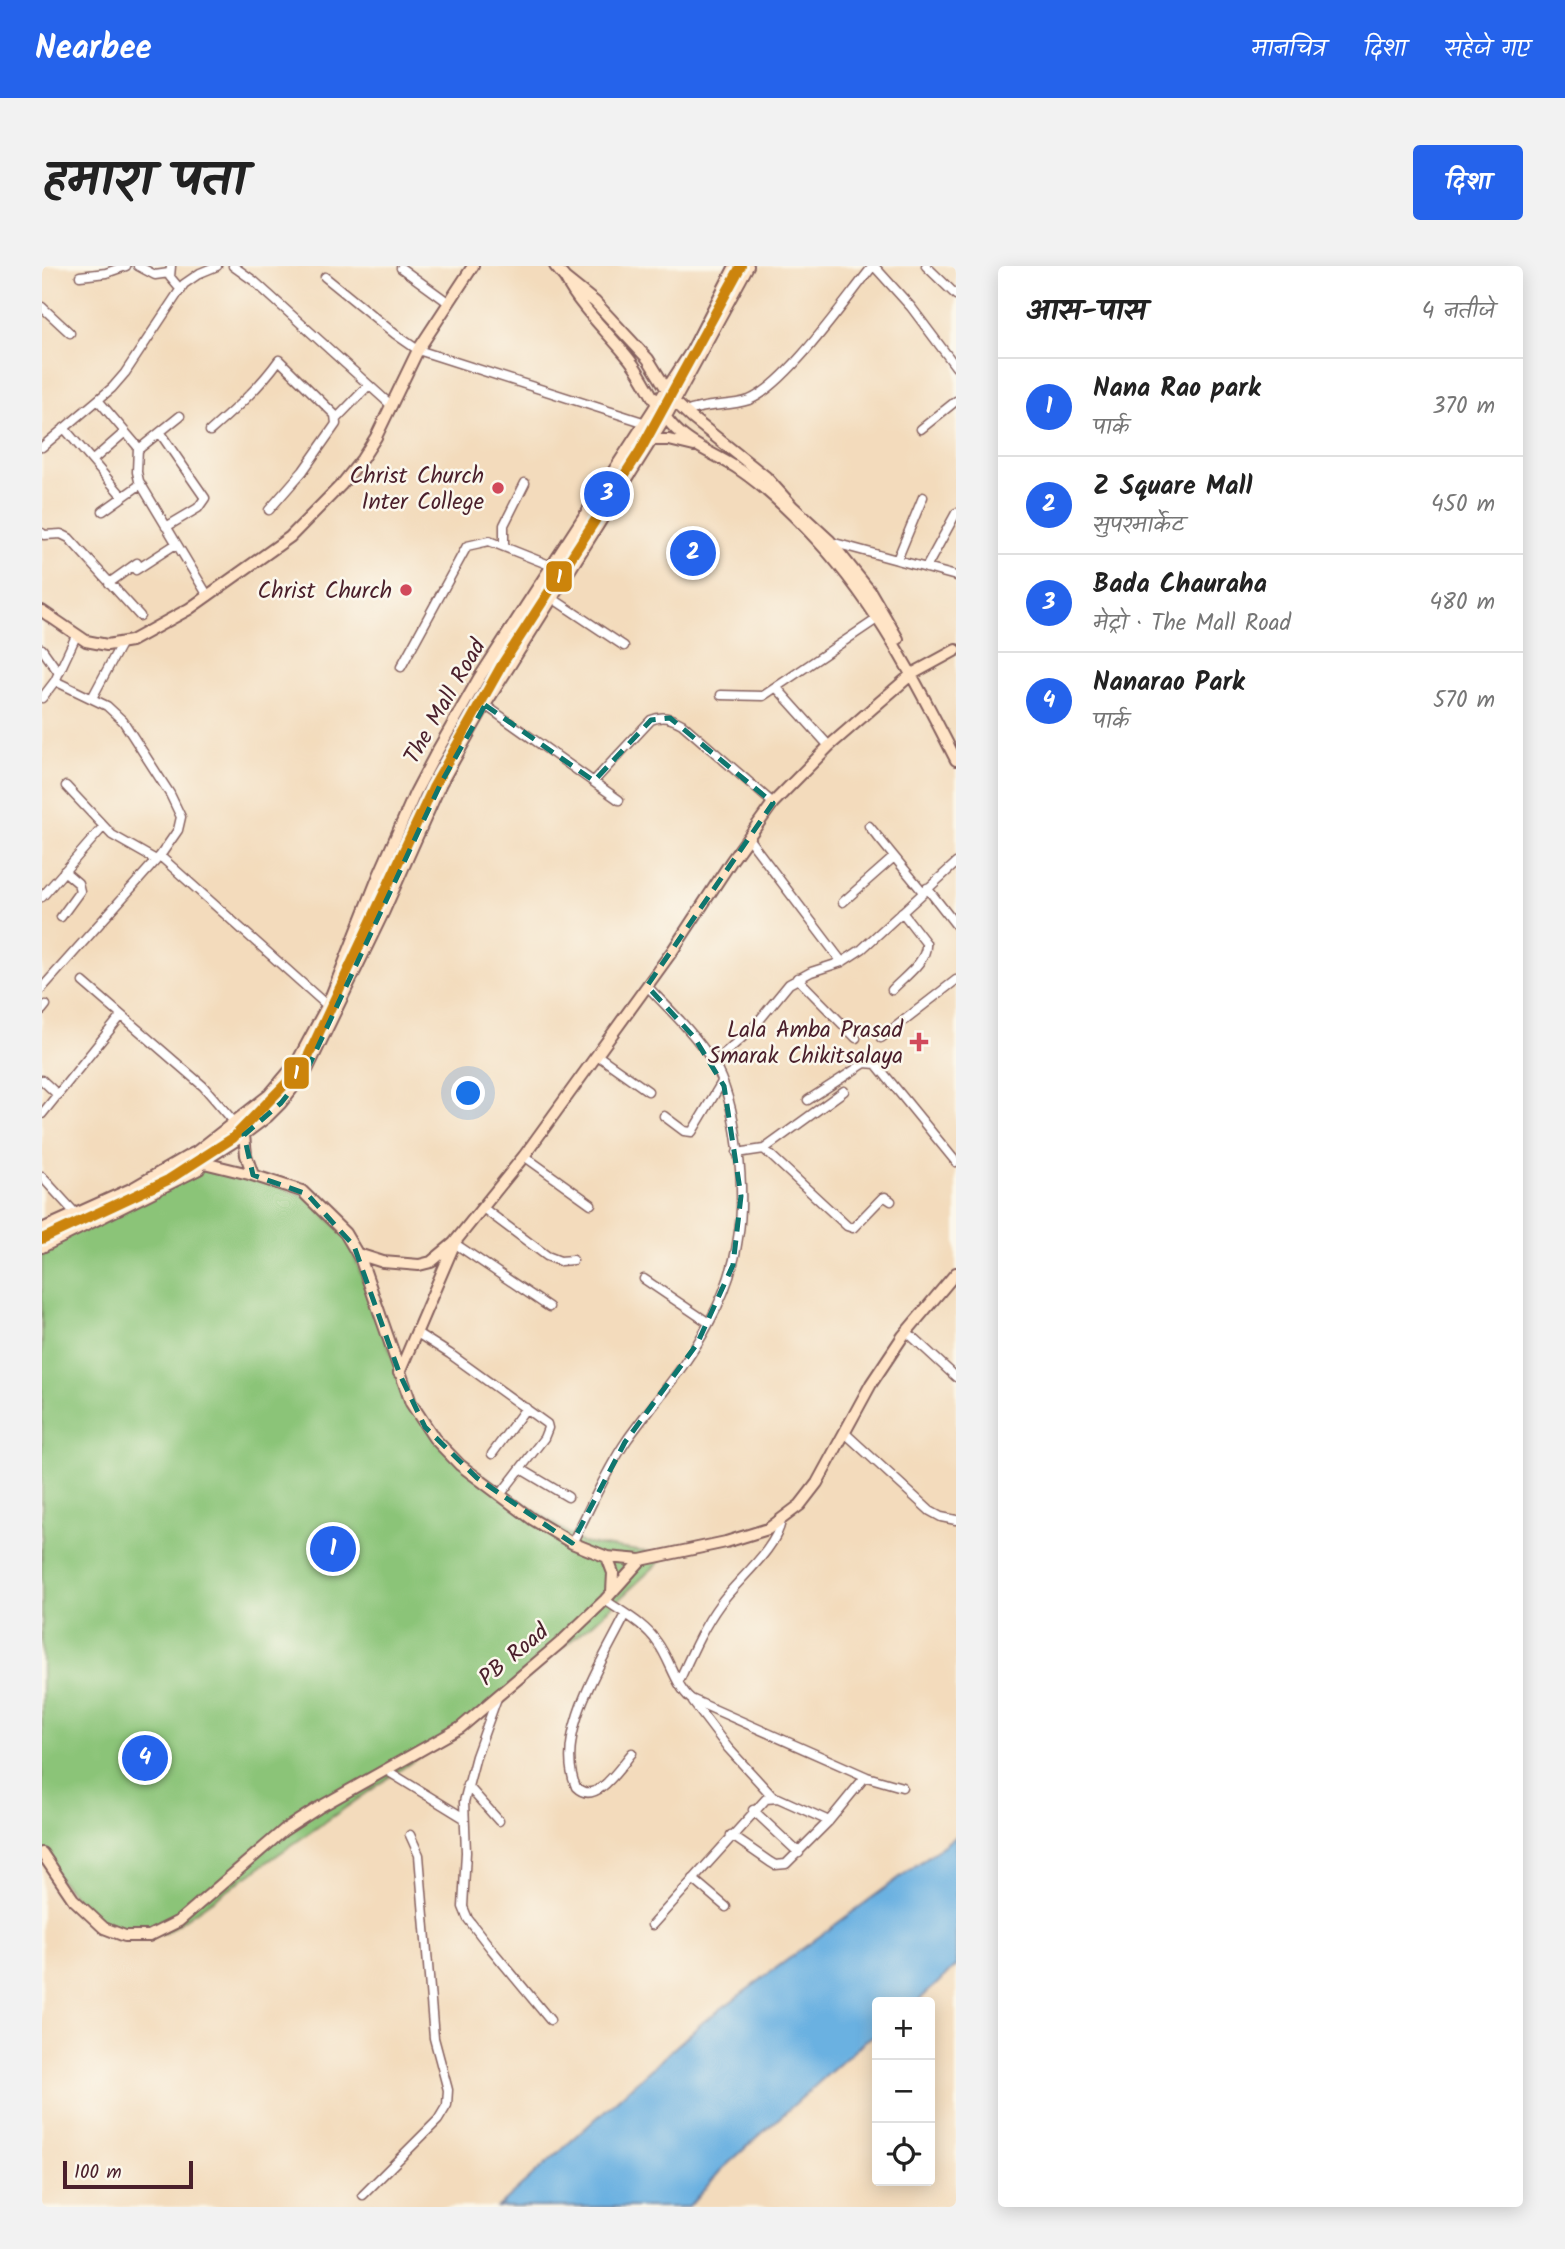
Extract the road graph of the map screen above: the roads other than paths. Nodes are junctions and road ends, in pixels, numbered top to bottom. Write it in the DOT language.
graph roads {
  1 [pos="126,266"];
  2 [pos="138,266"];
  3 [pos="217,266"];
  4 [pos="233,266"];
  5 [pos="473,266"];
  6 [pos="555,266"];
  7 [pos="735,266"];
  8 [pos="748,266"];
  9 [pos="874,266"];
  10 [pos="926,266"];
  11 [pos="401,268"];
  12 [pos="170,270"];
  13 [pos="80,276"];
  14 [pos="325,277"];
  15 [pos="565,278"];
  16 [pos="180,290"];
  17 [pos="956,295"];
  18 [pos="449,303"];
  19 [pos="42,307"];
  20 [pos="70,333"];
  21 [pos="418,350"];
  22 [pos="956,367"];
  23 [pos="369,385"];
  24 [pos="668,389"];
  25 [pos="98,400"];
  26 [pos="674,401"];
  27 [pos="956,401"];
  28 [pos="392,405"];
  29 [pos="657,407"];
  30 [pos="686,412"];
  31 [pos="180,416"];
  32 [pos="665,418"];
  33 [pos="337,419"];
  34 [pos="646,424"];
  35 [pos="64,428"];
  36 [pos="921,429"];
  37 [pos="210,431"];
  38 [pos="125,432"];
  39 [pos="160,433"];
  40 [pos="651,440"];
  41 [pos="42,447"];
  42 [pos="704,448"];
  43 [pos="139,449"];
  44 [pos="93,460"];
  45 [pos="525,483"];
  46 [pos="141,484"];
  47 [pos="123,497"];
  48 [pos="923,497"];
  49 [pos="270,510"];
  50 [pos="103,512"];
  51 [pos="956,513"];
  52 [pos="166,527"];
  53 [pos="42,533"];
  54 [pos="830,541"];
  55 [pos="176,544"];
  56 [pos="504,546"];
  57 [pos="897,560"];
  58 [pos="552,566"];
  59 [pos="926,568"];
  60 [pos="956,576"];
  61 [pos="109,583"];
  62 [pos="208,596"];
  63 [pos="552,598"];
  64 [pos="42,611"];
  65 [pos="140,616"];
  66 [pos="877,618"];
  67 [pos="76,636"];
  68 [pos="121,644"];
  69 [pos="624,646"];
  70 [pos="42,649"];
  71 [pos="956,650"];
  72 [pos="401,667"];
  73 [pos="915,672"];
  74 [pos="57,677"];
  75 [pos="776,687"];
  76 [pos="721,695"];
  77 [pos="42,698"];
  78 [pos="92,698"];
  79 [pos="485,705"];
  80 [pos="829,746"];
  81 [pos="956,760"];
  82 [pos="425,774"];
  83 [pos="594,781"];
  84 [pos="442,783"];
  85 [pos="65,786"];
  86 [pos="619,800"];
  87 [pos="773,803"];
  88 [pos="869,826"];
  89 [pos="103,827"];
  90 [pos="748,838"];
  91 [pos="894,857"];
  92 [pos="158,858"];
  93 [pos="956,863"];
  94 [pos="64,871"];
  95 [pos="925,890"];
  96 [pos="42,897"];
  97 [pos="843,902"];
  98 [pos="902,912"];
  99 [pos="61,917"];
  100 [pos="956,925"];
  101 [pos="842,962"];
  102 [pos="797,978"];
  103 [pos="956,980"];
  104 [pos="83,982"];
  105 [pos="647,986"];
  106 [pos="42,988"];
  107 [pos="892,989"];
  108 [pos="331,1010"];
  109 [pos="121,1016"];
  110 [pos="856,1038"];
  111 [pos="881,1038"];
  112 [pos="597,1055"];
  113 [pos="713,1063"];
  114 [pos="42,1080"];
  115 [pos="722,1082"];
  116 [pos="648,1091"];
  117 [pos="844,1091"];
  118 [pos="58,1095"];
  119 [pos="808,1100"];
  120 [pos="42,1114"];
  121 [pos="664,1116"];
  122 [pos="235,1123"];
  123 [pos="244,1135"];
  124 [pos="764,1149"];
  125 [pos="737,1153"];
  126 [pos="524,1156"];
  127 [pos="198,1160"];
  128 [pos="956,1162"];
  129 [pos="253,1175"];
  130 [pos="42,1177"];
  131 [pos="891,1201"];
  132 [pos="591,1204"];
  133 [pos="483,1208"];
  134 [pos="76,1214"];
  135 [pos="42,1229"];
  136 [pos="454,1244"];
  137 [pos="42,1247"];
  138 [pos="358,1254"];
  139 [pos="573,1260"];
  140 [pos="956,1273"];
  141 [pos="644,1279"];
  142 [pos="549,1307"];
  143 [pos="709,1323"];
  144 [pos="906,1331"];
  145 [pos="416,1333"];
  146 [pos="399,1373"];
  147 [pos="956,1377"];
  148 [pos="526,1408"];
  149 [pos="845,1433"];
  150 [pos="492,1454"];
  151 [pos="521,1469"];
  152 [pos="500,1495"];
  153 [pos="568,1497"];
  154 [pos="956,1520"];
  155 [pos="782,1521"];
  156 [pos="572,1543"];
  157 [pos="607,1557"];
  158 [pos="641,1560"];
  159 [pos="608,1596"];
  160 [pos="626,1614"];
  161 [pos="679,1681"];
  162 [pos="499,1693"];
  163 [pos="691,1699"];
  164 [pos="632,1753"];
  165 [pos="386,1770"];
  166 [pos="865,1777"];
  167 [pos="467,1785"];
  168 [pos="902,1787"];
  169 [pos="773,1797"];
  170 [pos="753,1810"];
  171 [pos="464,1818"];
  172 [pos="499,1821"];
  173 [pos="828,1821"];
  174 [pos="410,1835"];
  175 [pos="731,1835"];
  176 [pos="42,1853"];
  177 [pos="799,1853"];
  178 [pos="693,1879"];
  179 [pos="726,1907"];
  180 [pos="652,1925"];
  181 [pos="550,2020"];
  182 [pos="363,2195"];
  1 -- 13 [label="street"];
  2 -- 12 [label="street"];
  3 -- 16 [label="street"];
  4 -- 23 [label="street"];
  5 -- 18 [label="street"];
  6 -- 15 [label="street"];
  7 -- 24 [label="street, The Mall Road"];
  8 -- 26 [label="street, The Mall Road"];
  9 -- 22 [label="street"];
  9 -- 30 [label="street"];
  10 -- 17 [label="street"];
  11 -- 18 [label="street"];
  12 -- 16 [label="street"];
  14 -- 21 [label="street"];
  15 -- 24 [label="street"];
  15 -- 29 [label="street"];
  16 -- 25 [label="street"];
  18 -- 21 [label="street"];
  19 -- 20 [label="street"];
  21 -- 28 [label="street"];
  21 -- 34 [label="street"];
  23 -- 28 [label="street"];
  23 -- 33 [label="street"];
  24 -- 26 [label="street"];
  24 -- 29 [label="street, The Mall Road"];
  25 -- 35 [label="street"];
  25 -- 38 [label="street"];
  26 -- 30 [label="street"];
  26 -- 32 [label="street, The Mall Road"];
  27 -- 36 [label="street"];
  28 -- 62 [label="street"];
  29 -- 32 [label="street"];
  29 -- 34 [label="street, The Mall Road"];
  30 -- 54 [label="street"];
  31 -- 39 [label="street"];
  32 -- 40 [label="street, The Mall Road"];
  32 -- 42 [label="street"];
  33 -- 37 [label="street"];
  33 -- 49 [label="street"];
  34 -- 58 [label="street, The Mall Road"];
  35 -- 41 [label="street"];
  35 -- 44 [label="street"];
  38 -- 43 [label="street"];
  38 -- 44 [label="street"];
  39 -- 43 [label="street"];
  39 -- 52 [label="street"];
  40 -- 42 [label="street"];
  40 -- 63 [label="street, The Mall Road"];
  42 -- 66 [label="street"];
  43 -- 46 [label="street"];
  44 -- 47 [label="street"];
  45 -- 56 [label="street"];
  46 -- 47 [label="street"];
  46 -- 52 [label="street"];
  47 -- 50 [label="street"];
  48 -- 57 [label="street"];
  51 -- 59 [label="street"];
  52 -- 55 [label="street"];
  53 -- 61 [label="street"];
  54 -- 57 [label="street"];
  54 -- 73 [label="street"];
  55 -- 61 [label="street"];
  55 -- 62 [label="street"];
  56 -- 58 [label="street"];
  56 -- 72 [label="street"];
  57 -- 59 [label="street"];
  58 -- 82 [label="street, The Mall Road"];
  59 -- 60 [label="street"];
  61 -- 65 [label="street"];
  62 -- 68 [label="street"];
  63 -- 69 [label="street"];
  63 -- 79 [label="street, The Mall Road"];
  64 -- 67 [label="street"];
  66 -- 73 [label="street"];
  66 -- 75 [label="street"];
  67 -- 68 [label="street"];
  67 -- 74 [label="street"];
  68 -- 78 [label="street"];
  70 -- 74 [label="street"];
  71 -- 73 [label="street"];
  73 -- 80 [label="street"];
  73 -- 81 [label="street"];
  74 -- 77 [label="street"];
  74 -- 78 [label="street"];
  75 -- 76 [label="street"];
  75 -- 80 [label="street"];
  78 -- 92 [label="street"];
  79 -- 83 [label="street"];
  79 -- 84 [label="street, The Mall Road"];
  80 -- 87 [label="street"];
  82 -- 84 [label="street"];
  82 -- 108 [label="street, The Mall Road"];
  83 -- 86 [label="street"];
  83 -- 87 [label="street"];
  84 -- 108 [label="street, The Mall Road"];
  85 -- 89 [label="street"];
  87 -- 90 [label="street"];
  88 -- 91 [label="street"];
  89 -- 92 [label="street"];
  89 -- 94 [label="street"];
  90 -- 101 [label="street"];
  90 -- 105 [label="street"];
  91 -- 95 [label="street"];
  91 -- 97 [label="street"];
  92 -- 106 [label="street"];
  92 -- 108 [label="street"];
  93 -- 95 [label="street"];
  94 -- 96 [label="street"];
  94 -- 99 [label="street"];
  95 -- 98 [label="street"];
  95 -- 100 [label="street"];
  98 -- 101 [label="street"];
  98 -- 107 [label="street"];
  101 -- 102 [label="street"];
  102 -- 110 [label="street"];
  102 -- 113 [label="street"];
  103 -- 111 [label="street"];
  104 -- 109 [label="street"];
  105 -- 112 [label="street"];
  105 -- 113 [label="street"];
  108 -- 122 [label="street, The Mall Road"];
  108 -- 123 [label="street, The Mall Road"];
  109 -- 118 [label="street"];
  109 -- 122 [label="street"];
  112 -- 116 [label="street"];
  112 -- 126 [label="street"];
  113 -- 115 [label="street"];
  114 -- 118 [label="street"];
  115 -- 121 [label="street"];
  115 -- 125 [label="street"];
  117 -- 124 [label="street"];
  118 -- 120 [label="street"];
  119 -- 128 [label="street"];
  122 -- 127 [label="street, The Mall Road"];
  123 -- 127 [label="street, The Mall Road"];
  123 -- 129 [label="street"];
  124 -- 125 [label="street"];
  124 -- 131 [label="street"];
  125 -- 143 [label="street"];
  126 -- 132 [label="street"];
  126 -- 133 [label="street"];
  127 -- 129 [label="street"];
  127 -- 134 [label="street, The Mall Road"];
  127 -- 137 [label="street, The Mall Road"];
  129 -- 138 [label="street"];
  130 -- 134 [label="street"];
  133 -- 136 [label="street"];
  133 -- 139 [label="street"];
  134 -- 135 [label="street, The Mall Road"];
  136 -- 138 [label="street"];
  136 -- 142 [label="street"];
  136 -- 145 [label="street"];
  138 -- 146 [label="street"];
  140 -- 144 [label="street"];
  141 -- 143 [label="street"];
  143 -- 156 [label="street"];
  144 -- 147 [label="street"];
  144 -- 149 [label="street"];
  145 -- 146 [label="street"];
  145 -- 148 [label="street"];
  146 -- 152 [label="street"];
  148 -- 150 [label="street"];
  148 -- 151 [label="street"];
  149 -- 154 [label="street"];
  149 -- 155 [label="street"];
  151 -- 152 [label="street"];
  151 -- 153 [label="street"];
  152 -- 156 [label="street"];
  155 -- 158 [label="street"];
  155 -- 161 [label="street"];
  156 -- 157 [label="street"];
  157 -- 158 [label="street"];
  157 -- 159 [label="street"];
  158 -- 159 [label="street, PB Road"];
  159 -- 160 [label="street"];
  159 -- 162 [label="street, PB Road"];
  160 -- 161 [label="street"];
  160 -- 164 [label="street"];
  161 -- 163 [label="street"];
  162 -- 165 [label="street, PB Road"];
  162 -- 167 [label="street"];
  163 -- 166 [label="street"];
  163 -- 169 [label="street"];
  165 -- 171 [label="street"];
  165 -- 176 [label="street, PB Road"];
  166 -- 168 [label="street"];
  166 -- 173 [label="street"];
  167 -- 171 [label="street"];
  167 -- 172 [label="street"];
  169 -- 170 [label="street"];
  169 -- 173 [label="street"];
  170 -- 175 [label="street"];
  170 -- 177 [label="street"];
  171 -- 181 [label="street"];
  173 -- 177 [label="street"];
  174 -- 182 [label="street"];
  175 -- 177 [label="street"];
  175 -- 178 [label="street"];
  178 -- 179 [label="street"];
  178 -- 180 [label="street"];
}
